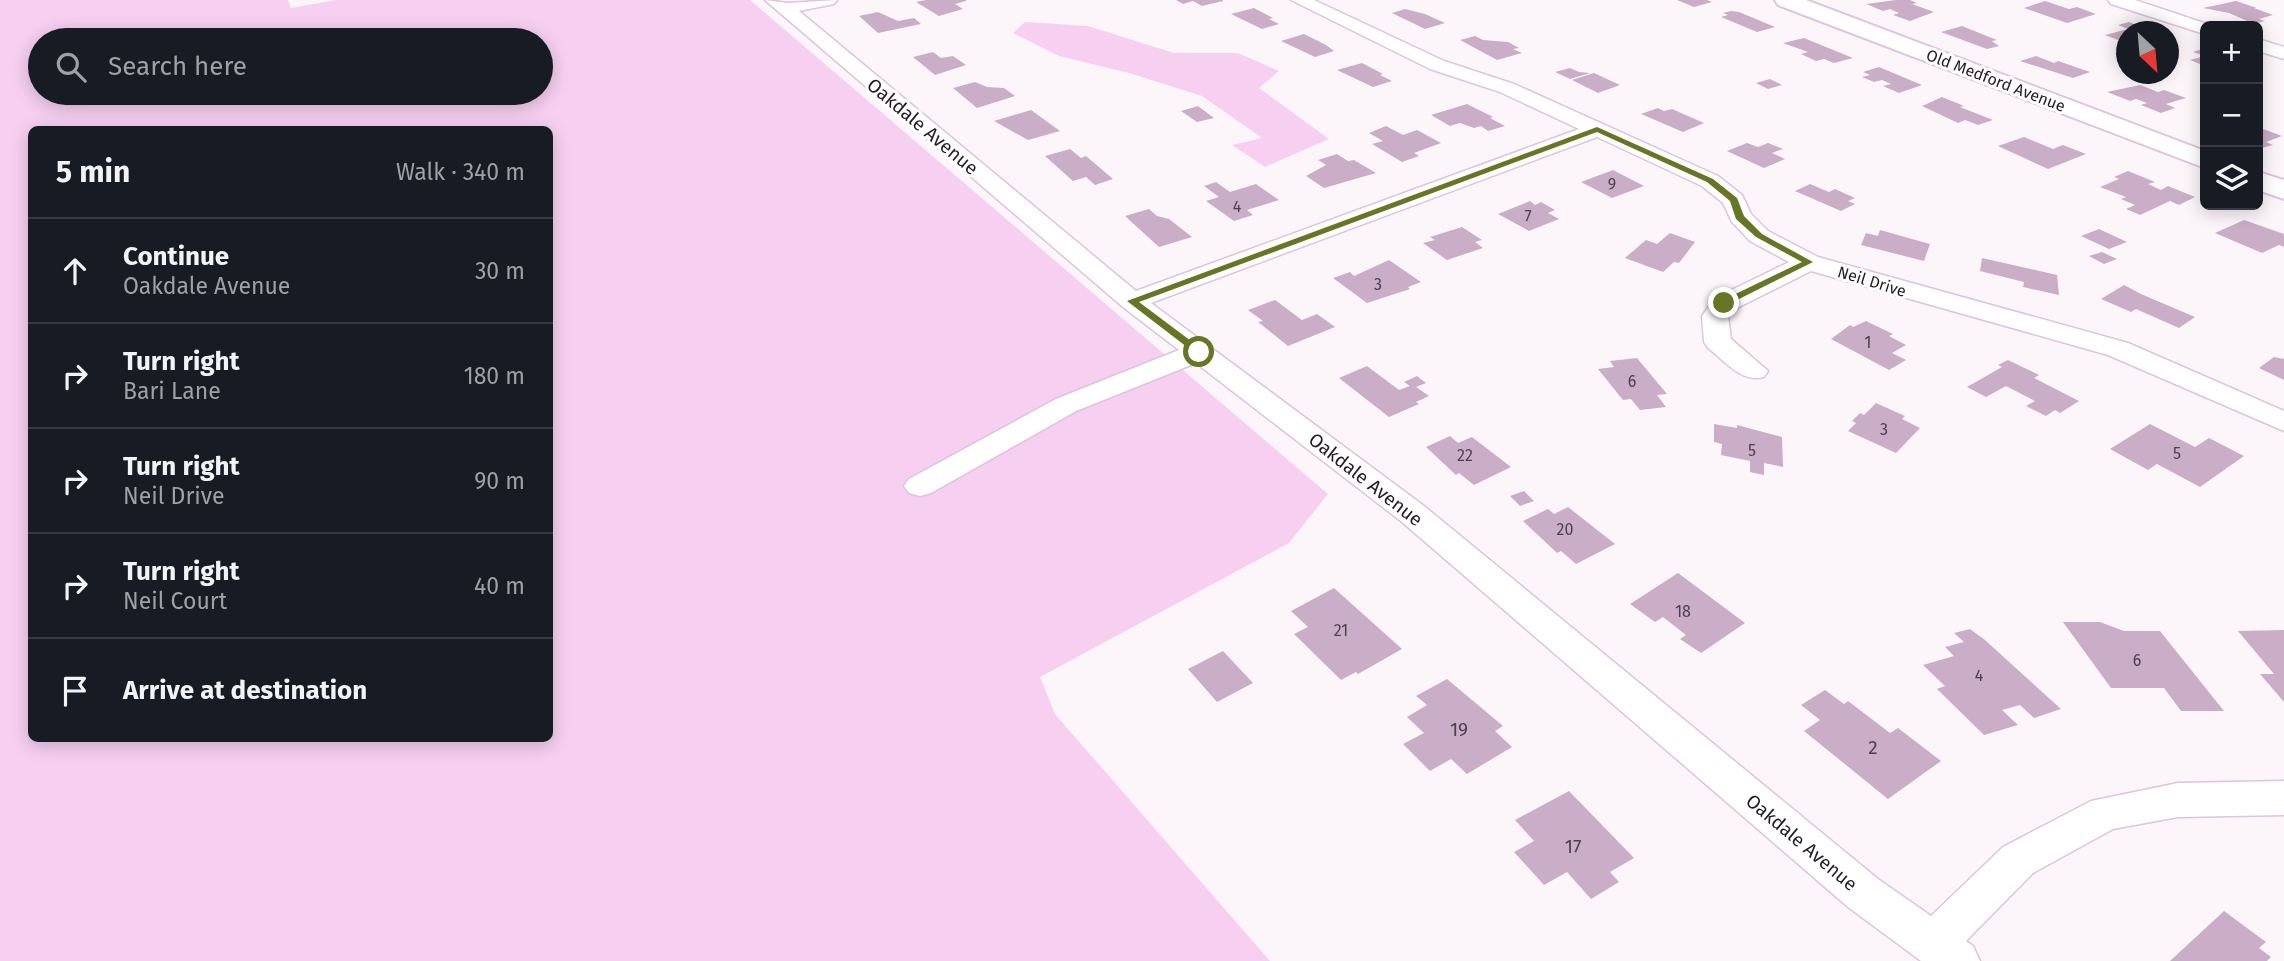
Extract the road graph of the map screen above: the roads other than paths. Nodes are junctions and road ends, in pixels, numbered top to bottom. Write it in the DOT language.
graph roads {
  1 [pos="828,0"];
  2 [pos="1300,0"];
  3 [pos="1786,0"];
  4 [pos="2116,0"];
  5 [pos="779,5"];
  6 [pos="2200,26"];
  7 [pos="2263,47"];
  8 [pos="2284,53"];
  9 [pos="1597,130"];
  10 [pos="2200,158"];
  11 [pos="2263,182"];
  12 [pos="2284,190"];
  13 [pos="1809,262"];
  14 [pos="1132,301"];
  15 [pos="1199,352"];
  16 [pos="1754,371"];
  17 [pos="2284,422"];
  18 [pos="920,486"];
  19 [pos="2284,798"];
  20 [pos="1945,952"];
  1 -- 5 [label="street"];
  2 -- 9 [label="street, Neil Drive"];
  3 -- 10 [label="street, Old Medford Avenue"];
  4 -- 6 [label="street"];
  5 -- 14 [label="street, Oakdale Avenue"];
  7 -- 8 [label="street"];
  9 -- 13 [label="street, Neil Drive"];
  9 -- 14 [label="street"];
  11 -- 12 [label="street"];
  13 -- 16 [label="street"];
  13 -- 17 [label="street, Neil Drive"];
  14 -- 15 [label="street, Oakdale Avenue"];
  15 -- 18 [label="street"];
  15 -- 20 [label="street, Oakdale Avenue"];
  19 -- 20 [label="street"];
}
